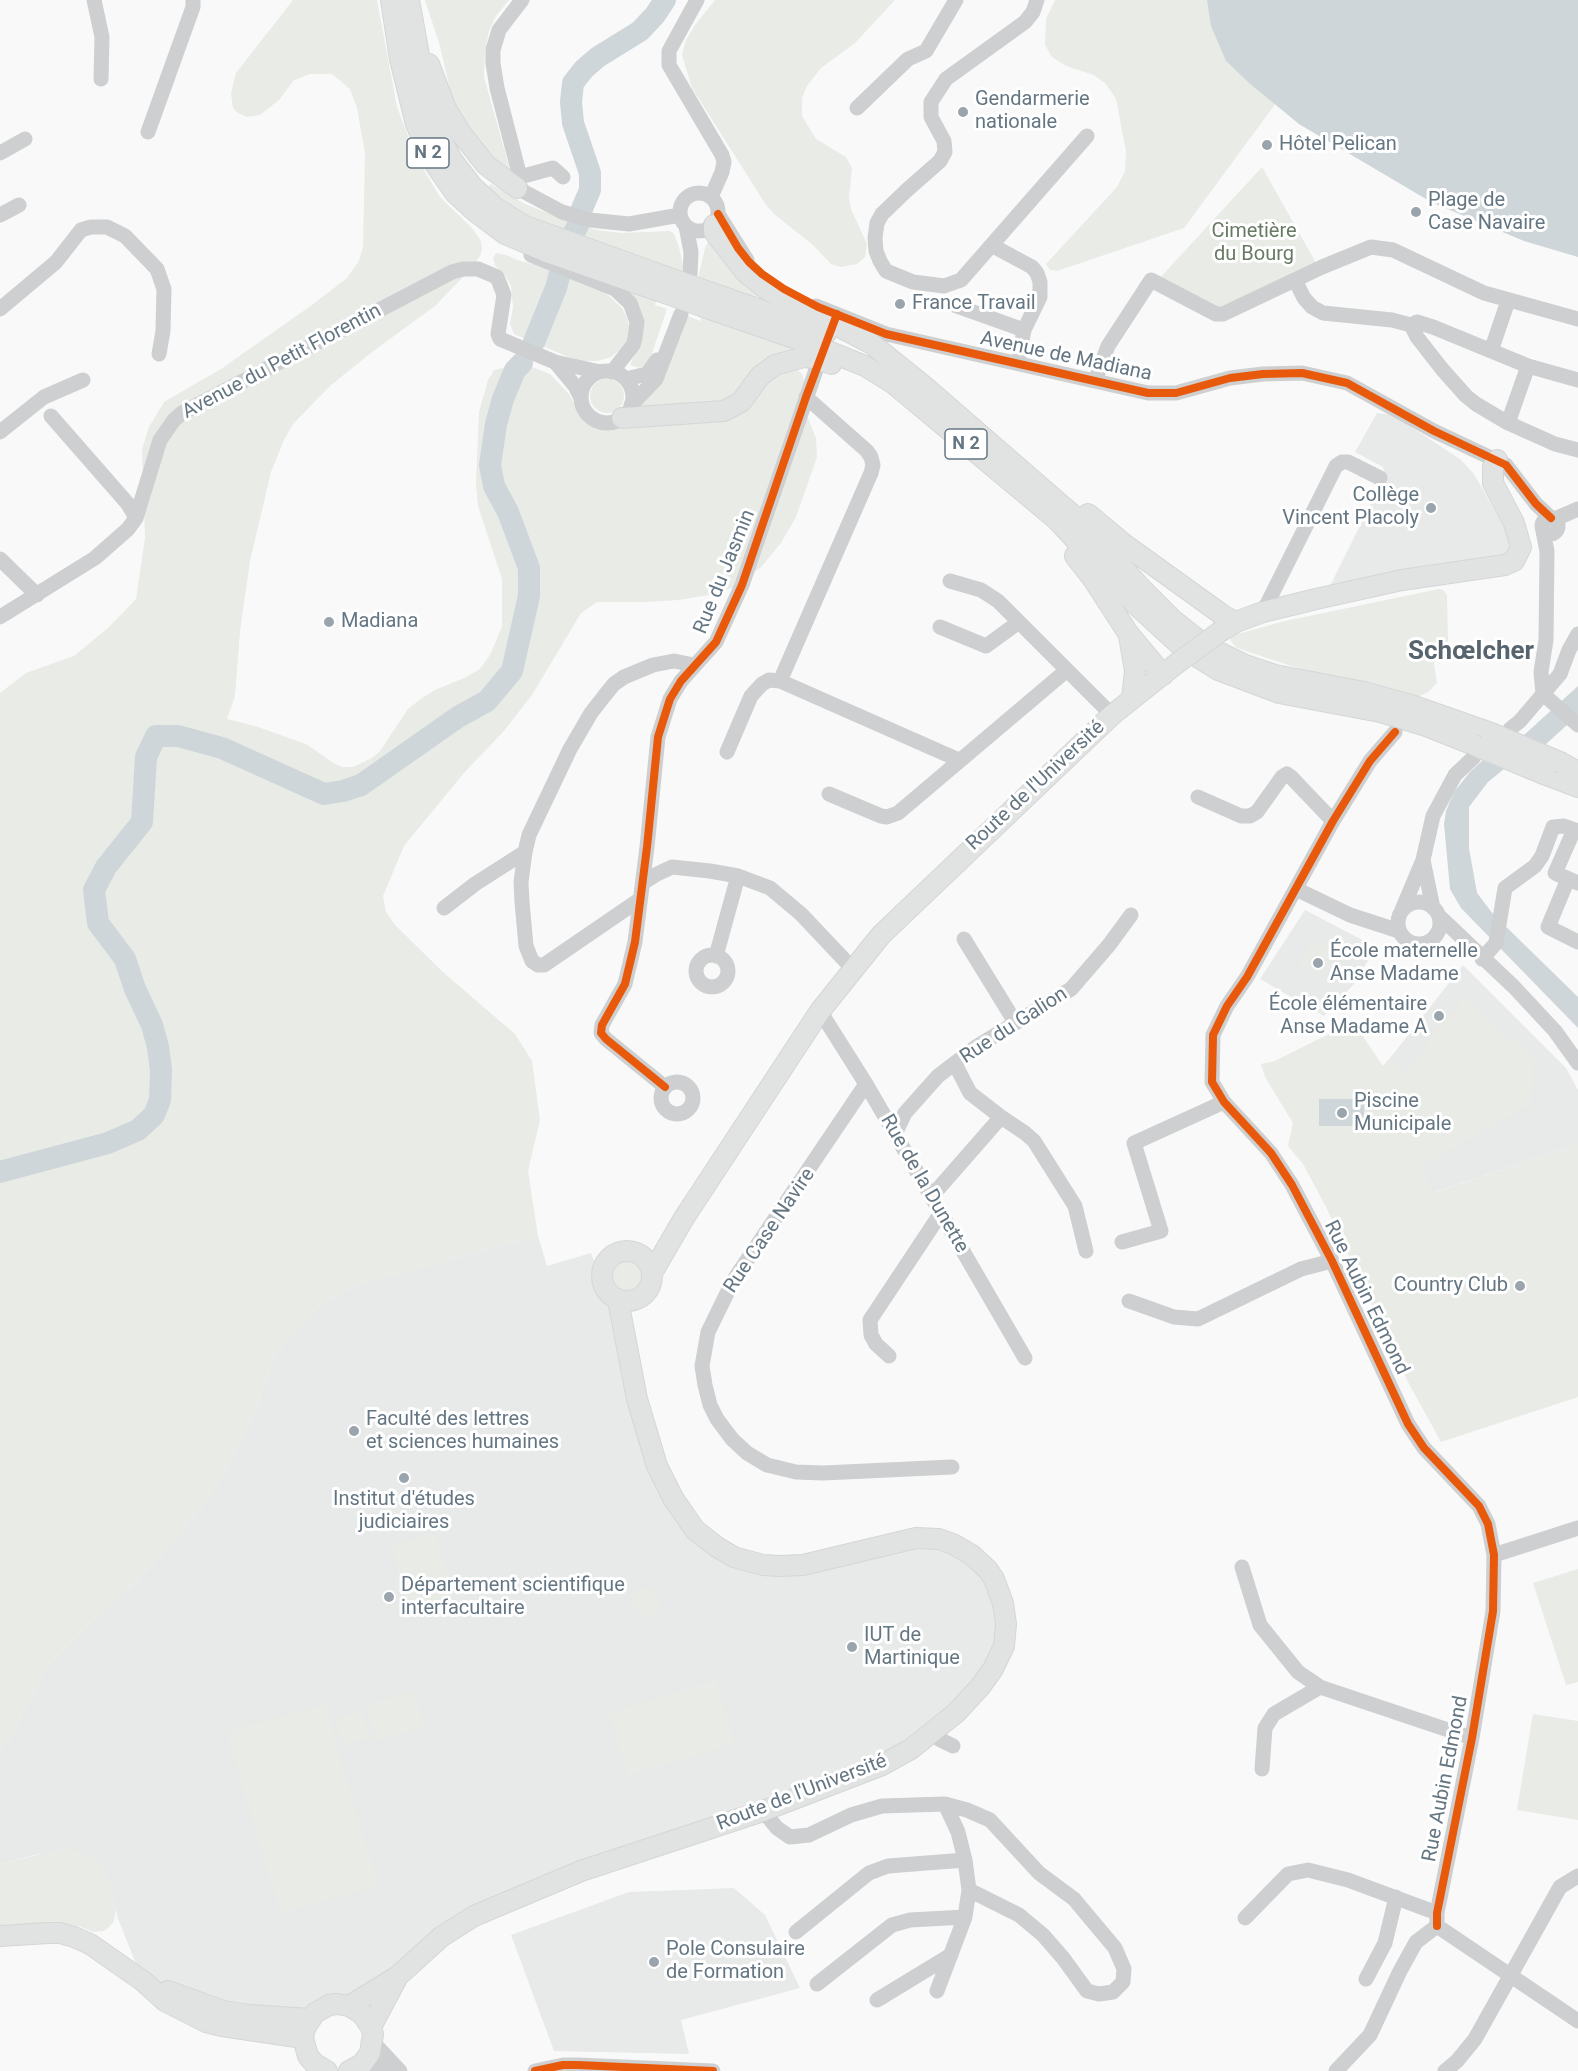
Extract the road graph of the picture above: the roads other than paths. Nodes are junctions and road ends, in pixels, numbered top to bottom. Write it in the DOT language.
graph roads {
  1 [pos="94,0"];
  2 [pos="391,0"];
  3 [pos="409,0"];
  4 [pos="522,0"];
  5 [pos="956,0"];
  6 [pos="1037,0"];
  7 [pos="697,1"];
  8 [pos="196,2"];
  9 [pos="414,22"];
  10 [pos="100,79"];
  11 [pos="857,108"];
  12 [pos="148,132"];
  13 [pos="1087,136"];
  14 [pos="25,139"];
  15 [pos="0,153"];
  16 [pos="563,177"];
  17 [pos="519,183"];
  18 [pos="711,197"];
  19 [pos="19,205"];
  20 [pos="0,215"];
  21 [pos="683,220"];
  22 [pos="713,223"];
  23 [pos="993,246"];
  24 [pos="548,250"];
  25 [pos="580,262"];
  26 [pos="1295,280"];
  27 [pos="706,300"];
  28 [pos="1508,301"];
  29 [pos="951,304"];
  30 [pos="0,309"];
  31 [pos="1578,319"];
  32 [pos="1411,325"];
  33 [pos="1024,330"];
  34 [pos="1491,351"];
  35 [pos="159,354"];
  36 [pos="555,362"];
  37 [pos="1018,363"];
  38 [pos="1528,366"];
  39 [pos="817,367"];
  40 [pos="606,372"];
  41 [pos="626,379"];
  42 [pos="83,380"];
  43 [pos="1578,380"];
  44 [pos="1095,381"];
  45 [pos="923,385"];
  46 [pos="806,397"];
  47 [pos="581,398"];
  48 [pos="627,411"];
  49 [pos="51,416"];
  50 [pos="1508,423"];
  51 [pos="0,432"];
  52 [pos="980,445"];
  53 [pos="1578,450"];
  54 [pos="1497,460"];
  55 [pos="1380,478"];
  56 [pos="1019,488"];
  57 [pos="1575,511"];
  58 [pos="136,518"];
  59 [pos="1550,526"];
  60 [pos="0,559"];
  61 [pos="950,581"];
  62 [pos="37,595"];
  63 [pos="1263,612"];
  64 [pos="0,617"];
  65 [pos="1019,622"];
  66 [pos="940,627"];
  67 [pos="1128,633"];
  68 [pos="1578,634"];
  69 [pos="1198,648"];
  70 [pos="694,665"];
  71 [pos="1067,670"];
  72 [pos="780,681"];
  73 [pos="1543,694"];
  74 [pos="1132,698"];
  75 [pos="1112,715"];
  76 [pos="1578,725"];
  77 [pos="1501,731"];
  78 [pos="1395,732"];
  79 [pos="1474,751"];
  80 [pos="727,752"];
  81 [pos="958,760"];
  82 [pos="1564,772"];
  83 [pos="1578,787"];
  84 [pos="1578,793"];
  85 [pos="829,794"];
  86 [pos="1198,797"];
  87 [pos="1332,821"];
  88 [pos="1576,831"];
  89 [pos="647,847"];
  90 [pos="525,852"];
  91 [pos="1423,860"];
  92 [pos="672,867"];
  93 [pos="738,876"];
  94 [pos="1573,881"];
  95 [pos="643,884"];
  96 [pos="1296,889"];
  97 [pos="639,900"];
  98 [pos="444,908"];
  99 [pos="1436,912"];
  100 [pos="1131,915"];
  101 [pos="1400,919"];
  102 [pos="1436,936"];
  103 [pos="964,939"];
  104 [pos="1462,940"];
  105 [pos="1578,942"];
  106 [pos="716,956"];
  107 [pos="1482,959"];
  108 [pos="852,968"];
  109 [pos="820,1011"];
  110 [pos="1015,1022"];
  111 [pos="1578,1063"];
  112 [pos="955,1064"];
  113 [pos="866,1084"];
  114 [pos="665,1087"];
  115 [pos="1224,1102"];
  116 [pos="1001,1117"];
  117 [pos="895,1134"];
  118 [pos="932,1197"];
  119 [pos="941,1213"];
  120 [pos="684,1218"];
  121 [pos="1122,1242"];
  122 [pos="1086,1251"];
  123 [pos="641,1256"];
  124 [pos="1332,1261"];
  125 [pos="652,1273"];
  126 [pos="638,1298"];
  127 [pos="618,1300"];
  128 [pos="1129,1301"];
  129 [pos="629,1354"];
  130 [pos="889,1356"];
  131 [pos="1025,1358"];
  132 [pos="952,1467"];
  133 [pos="1578,1528"];
  134 [pos="1494,1555"];
  135 [pos="1242,1567"];
  136 [pos="1320,1687"];
  137 [pos="934,1731"];
  138 [pos="1472,1738"];
  139 [pos="953,1746"];
  140 [pos="1262,1769"];
  141 [pos="945,1804"];
  142 [pos="763,1810"];
  143 [pos="965,1860"];
  144 [pos="1578,1876"];
  145 [pos="969,1890"];
  146 [pos="1396,1898"];
  147 [pos="965,1917"];
  148 [pos="1245,1918"];
  149 [pos="1437,1919"];
  150 [pos="796,1932"];
  151 [pos="0,1936"];
  152 [pos="951,1955"];
  153 [pos="398,1976"];
  154 [pos="1510,1976"];
  155 [pos="1366,1979"];
  156 [pos="817,1984"];
  157 [pos="937,1991"];
  158 [pos="877,2000"];
  159 [pos="349,2006"];
  160 [pos="1578,2021"];
  161 [pos="307,2028"];
  162 [pos="372,2035"];
  163 [pos="359,2067"];
  164 [pos="323,2070"];
  165 [pos="398,2071"];
  166 [pos="535,2071"];
  167 [pos="713,2071"];
  168 [pos="1336,2071"];
  169 [pos="1445,2071"];
  1 -- 10 [label="street"];
  2 -- 24 [label="main road, N 2"];
  3 -- 9 [label="main road, N 2"];
  4 -- 17 [label="street"];
  5 -- 11 [label="street"];
  6 -- 23 [label="street"];
  7 -- 18 [label="street"];
  8 -- 12 [label="street"];
  9 -- 17 [label="main road"];
  9 -- 24 [label="main road, N 2"];
  13 -- 23 [label="street"];
  14 -- 15 [label="street"];
  16 -- 17 [label="street"];
  17 -- 21 [label="street"];
  18 -- 21 [label="street"];
  18 -- 22 [label="street"];
  19 -- 20 [label="street"];
  21 -- 22 [label="street"];
  21 -- 22 [label="street"];
  22 -- 37 [label="street, Avenue de Madiana"];
  22 -- 45 [label="main road"];
  23 -- 33 [label="street"];
  24 -- 25 [label="main road, N 2"];
  25 -- 27 [label="main road, N 2, bridge"];
  25 -- 40 [label="street"];
  26 -- 28 [label="street"];
  26 -- 32 [label="street"];
  26 -- 44 [label="street"];
  27 -- 45 [label="main road, N 2"];
  27 -- 52 [label="main road, N 2"];
  28 -- 31 [label="street"];
  28 -- 34 [label="street"];
  29 -- 33 [label="street"];
  30 -- 35 [label="street"];
  32 -- 34 [label="street"];
  32 -- 50 [label="street"];
  33 -- 37 [label="street"];
  34 -- 38 [label="street"];
  36 -- 40 [label="street"];
  36 -- 47 [label="street"];
  36 -- 58 [label="street, Avenue du Petit Florentin"];
  37 -- 44 [label="street, Avenue de Madiana"];
  38 -- 43 [label="street"];
  38 -- 50 [label="street"];
  39 -- 46 [label="street, Rue du Jasmin"];
  40 -- 41 [label="street"];
  40 -- 47 [label="street"];
  41 -- 48 [label="street"];
  41 -- 48 [label="street"];
  42 -- 51 [label="street"];
  44 -- 54 [label="street, Avenue de Madiana"];
  45 -- 52 [label="main road, N 2"];
  46 -- 70 [label="street, Rue du Jasmin"];
  46 -- 72 [label="street"];
  47 -- 48 [label="street"];
  48 -- 52 [label="main road"];
  49 -- 58 [label="street"];
  50 -- 53 [label="street"];
  52 -- 56 [label="main road, N 2"];
  52 -- 69 [label="main road, N 2"];
  52 -- 69 [label="main road"];
  54 -- 59 [label="street, Avenue de Madiana"];
  54 -- 63 [label="main road, Route de l'Université"];
  55 -- 63 [label="street"];
  56 -- 67 [label="main road"];
  56 -- 69 [label="main road, N 2"];
  57 -- 59 [label="street"];
  58 -- 62 [label="street, Avenue du Petit Florentin"];
  59 -- 73 [label="street"];
  60 -- 62 [label="street"];
  61 -- 65 [label="street"];
  62 -- 64 [label="street, Avenue du Petit Florentin"];
  63 -- 69 [label="main road, Route de l'Université"];
  65 -- 66 [label="street"];
  65 -- 71 [label="street"];
  67 -- 69 [label="main road"];
  67 -- 74 [label="main road"];
  68 -- 73 [label="street"];
  69 -- 74 [label="main road, Route de l'Université"];
  69 -- 77 [label="main road, N 2"];
  69 -- 79 [label="main road, N 2"];
  70 -- 89 [label="street, Rue du Jasmin"];
  70 -- 90 [label="street"];
  71 -- 75 [label="street"];
  71 -- 81 [label="street"];
  72 -- 80 [label="street"];
  72 -- 81 [label="street"];
  73 -- 76 [label="street"];
  73 -- 77 [label="street"];
  74 -- 75 [label="main road, Route de l'Université"];
  75 -- 108 [label="main road, Route de l'Université"];
  77 -- 82 [label="main road, N 2, bridge"];
  78 -- 87 [label="street, Rue Aubin Edmond"];
  79 -- 82 [label="main road, N 2, bridge"];
  79 -- 91 [label="street"];
  81 -- 85 [label="street"];
  82 -- 83 [label="main road, N 2"];
  82 -- 84 [label="main road"];
  86 -- 87 [label="street"];
  87 -- 96 [label="street, Rue Aubin Edmond"];
  88 -- 94 [label="street"];
  88 -- 107 [label="street"];
  89 -- 92 [label="street"];
  89 -- 95 [label="street, Rue du Jasmin"];
  90 -- 97 [label="street"];
  90 -- 98 [label="street"];
  91 -- 99 [label="street"];
  91 -- 101 [label="street"];
  92 -- 93 [label="street"];
  92 -- 95 [label="street"];
  93 -- 106 [label="street"];
  93 -- 108 [label="street"];
  94 -- 105 [label="street"];
  95 -- 97 [label="street, Rue du Jasmin"];
  96 -- 101 [label="street"];
  96 -- 115 [label="street, Rue Aubin Edmond"];
  97 -- 114 [label="street, Rue du Jasmin"];
  99 -- 101 [label="street"];
  99 -- 102 [label="street"];
  99 -- 104 [label="street"];
  100 -- 110 [label="street, Rue du Galion"];
  101 -- 102 [label="street"];
  102 -- 104 [label="street"];
  103 -- 110 [label="street"];
  104 -- 107 [label="street"];
  107 -- 111 [label="street"];
  108 -- 109 [label="main road, Route de l'Université"];
  109 -- 113 [label="street, Rue de la Dunette"];
  109 -- 120 [label="main road, Route de l'Université"];
  110 -- 112 [label="street, Rue du Galion"];
  112 -- 116 [label="street"];
  112 -- 117 [label="street, Rue du Galion"];
  113 -- 117 [label="street, Rue de la Dunette"];
  113 -- 132 [label="street, Rue Case Navire"];
  115 -- 121 [label="street"];
  115 -- 124 [label="street, Rue Aubin Edmond"];
  116 -- 118 [label="street"];
  116 -- 122 [label="street"];
  117 -- 118 [label="street, Rue de la Dunette"];
  118 -- 119 [label="street, Rue de la Dunette"];
  119 -- 130 [label="street"];
  119 -- 131 [label="street, Rue de la Dunette"];
  120 -- 123 [label="main road, Route de l'Université"];
  120 -- 125 [label="main road, Route de l'Université"];
  123 -- 125 [label="main road"];
  123 -- 127 [label="main road, Route de l'Université"];
  124 -- 128 [label="street"];
  124 -- 134 [label="street, Rue Aubin Edmond"];
  125 -- 126 [label="main road, Route de l'Université"];
  126 -- 127 [label="main road"];
  126 -- 129 [label="main road, Route de l'Université"];
  127 -- 129 [label="main road, Route de l'Université"];
  129 -- 137 [label="main road, Route de l'Université"];
  133 -- 134 [label="street"];
  134 -- 138 [label="street, Rue Aubin Edmond"];
  135 -- 136 [label="street"];
  136 -- 138 [label="street"];
  136 -- 140 [label="street"];
  137 -- 139 [label="street"];
  137 -- 142 [label="main road, Route de l'Université"];
  138 -- 149 [label="street, Rue Aubin Edmond"];
  141 -- 142 [label="street"];
  141 -- 143 [label="street"];
  141 -- 145 [label="street"];
  142 -- 153 [label="main road, Route de l'Université"];
  143 -- 145 [label="street"];
  143 -- 150 [label="street"];
  144 -- 154 [label="street"];
  145 -- 147 [label="street"];
  146 -- 148 [label="street"];
  146 -- 149 [label="street"];
  146 -- 155 [label="street"];
  147 -- 152 [label="street"];
  147 -- 156 [label="street"];
  149 -- 154 [label="street"];
  149 -- 168 [label="street"];
  151 -- 161 [label="main road"];
  152 -- 157 [label="street"];
  152 -- 158 [label="street"];
  153 -- 159 [label="main road, Route de l'Université"];
  153 -- 162 [label="main road, Route de l'Université"];
  154 -- 160 [label="street"];
  154 -- 169 [label="street"];
  159 -- 161 [label="main road"];
  159 -- 162 [label="main road"];
  161 -- 164 [label="main road"];
  162 -- 163 [label="main road, Route de l'Université"];
  162 -- 165 [label="street"];
  163 -- 165 [label="street"];
  166 -- 167 [label="street"];
}
